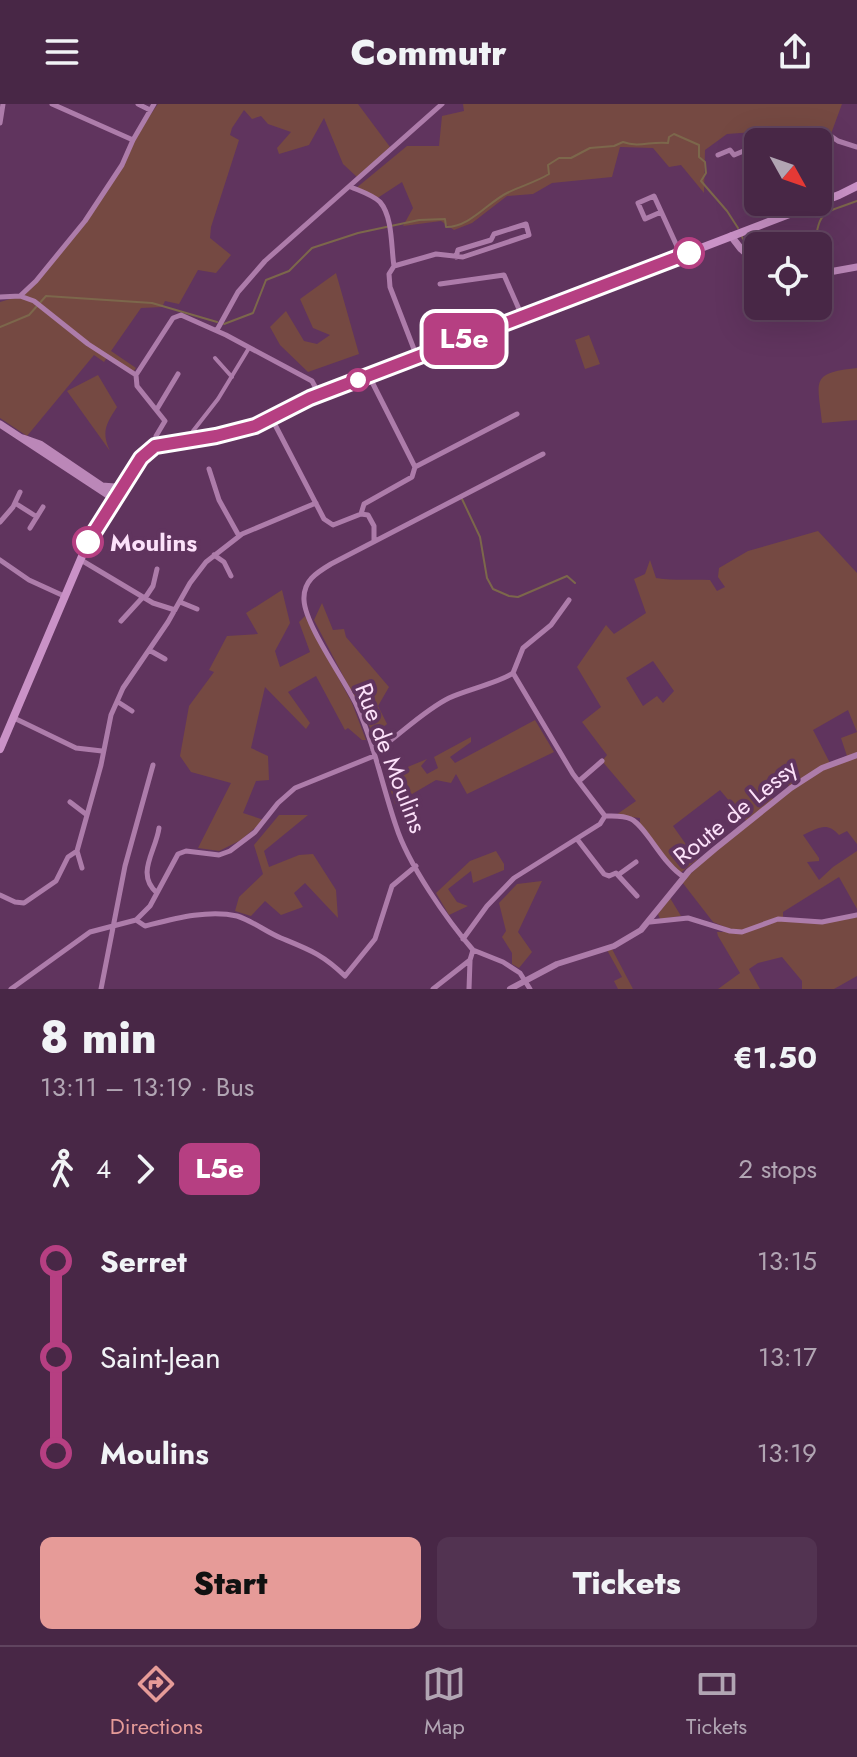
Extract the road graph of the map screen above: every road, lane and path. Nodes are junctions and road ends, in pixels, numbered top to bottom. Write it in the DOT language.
graph roads {
  1 [pos="3,104"];
  2 [pos="52,104"];
  3 [pos="138,104"];
  4 [pos="154,104"];
  5 [pos="442,104"];
  6 [pos="150,110"];
  7 [pos="0,123"];
  8 [pos="832,136"];
  9 [pos="133,140"];
  10 [pos="857,147"];
  11 [pos="744,151"];
  12 [pos="718,155"];
  13 [pos="351,187"];
  14 [pos="857,188"];
  15 [pos="661,212"];
  16 [pos="732,236"];
  17 [pos="744,252"];
  18 [pos="681,256"];
  19 [pos="456,257"];
  20 [pos="394,266"];
  21 [pos="857,267"];
  22 [pos="832,271"];
  23 [pos="440,284"];
  24 [pos="20,296"];
  25 [pos="1,297"];
  26 [pos="522,317"];
  27 [pos="217,330"];
  28 [pos="249,348"];
  29 [pos="417,357"];
  30 [pos="215,358"];
  31 [pos="178,374"];
  32 [pos="136,375"];
  33 [pos="369,376"];
  34 [pos="232,377"];
  35 [pos="319,395"];
  36 [pos="157,409"];
  37 [pos="517,414"];
  38 [pos="271,417"];
  39 [pos="0,424"];
  40 [pos="194,440"];
  41 [pos="155,446"];
  42 [pos="543,454"];
  43 [pos="415,467"];
  44 [pos="209,469"];
  45 [pos="125,481"];
  46 [pos="100,488"];
  47 [pos="20,492"];
  48 [pos="111,497"];
  49 [pos="15,503"];
  50 [pos="316,503"];
  51 [pos="43,507"];
  52 [pos="105,511"];
  53 [pos="361,514"];
  54 [pos="37,517"];
  55 [pos="0,522"];
  56 [pos="30,528"];
  57 [pos="239,536"];
  58 [pos="374,540"];
  59 [pos="214,555"];
  60 [pos="80,559"];
  61 [pos="0,560"];
  62 [pos="157,569"];
  63 [pos="231,576"];
  64 [pos="64,596"];
  65 [pos="144,598"];
  66 [pos="569,600"];
  67 [pos="180,602"];
  68 [pos="197,609"];
  69 [pos="175,610"];
  70 [pos="121,621"];
  71 [pos="136,652"];
  72 [pos="147,652"];
  73 [pos="165,659"];
  74 [pos="513,673"];
  75 [pos="118,702"];
  76 [pos="132,711"];
  77 [pos="13,717"];
  78 [pos="0,749"];
  79 [pos="102,751"];
  80 [pos="373,753"];
  81 [pos="857,755"];
  82 [pos="602,761"];
  83 [pos="153,765"];
  84 [pos="579,781"];
  85 [pos="70,802"];
  86 [pos="87,815"];
  87 [pos="605,816"];
  88 [pos="159,828"];
  89 [pos="577,839"];
  90 [pos="77,851"];
  91 [pos="636,862"];
  92 [pos="416,866"];
  93 [pos="82,868"];
  94 [pos="618,875"];
  95 [pos="684,877"];
  96 [pos="157,893"];
  97 [pos="0,895"];
  98 [pos="637,896"];
  99 [pos="857,915"];
  100 [pos="136,920"];
  101 [pos="650,922"];
  102 [pos="113,926"];
  103 [pos="463,939"];
  104 [pos="473,950"];
  105 [pos="470,960"];
  106 [pos="524,980"];
  107 [pos="11,989"];
  108 [pos="101,989"];
  109 [pos="433,989"];
  110 [pos="469,989"];
  111 [pos="510,989"];
  112 [pos="530,989"];
  1 -- 7 [label="street"];
  2 -- 9 [label="street"];
  3 -- 6 [label="street"];
  4 -- 6 [label="street"];
  5 -- 13 [label="street"];
  6 -- 9 [label="street"];
  8 -- 10 [label="street"];
  9 -- 24 [label="street"];
  11 -- 12 [label="street"];
  13 -- 20 [label="street"];
  13 -- 27 [label="street"];
  14 -- 16 [label="main road"];
  15 -- 15 [label="street"];
  15 -- 18 [label="street"];
  16 -- 17 [label="main road"];
  16 -- 18 [label="main road"];
  18 -- 26 [label="main road"];
  19 -- 19 [label="street"];
  19 -- 20 [label="street"];
  20 -- 29 [label="street"];
  21 -- 22 [label="main road"];
  23 -- 26 [label="street"];
  24 -- 25 [label="street"];
  24 -- 32 [label="street"];
  26 -- 29 [label="main road"];
  27 -- 28 [label="street"];
  27 -- 32 [label="street"];
  28 -- 34 [label="street"];
  28 -- 35 [label="street"];
  29 -- 33 [label="main road"];
  30 -- 34 [label="street"];
  31 -- 36 [label="street"];
  32 -- 36 [label="street"];
  33 -- 35 [label="main road"];
  33 -- 43 [label="street"];
  34 -- 40 [label="street"];
  35 -- 38 [label="main road"];
  36 -- 41 [label="street"];
  37 -- 43 [label="street"];
  38 -- 40 [label="main road"];
  38 -- 50 [label="street"];
  39 -- 46 [label="main road"];
  40 -- 41 [label="main road"];
  41 -- 45 [label="main road"];
  42 -- 58 [label="street"];
  43 -- 53 [label="street"];
  44 -- 57 [label="street"];
  45 -- 46 [label="main road"];
  45 -- 48 [label="main road"];
  46 -- 48 [label="main road"];
  46 -- 52 [label="main road"];
  47 -- 49 [label="street"];
  48 -- 52 [label="main road"];
  49 -- 54 [label="street"];
  49 -- 55 [label="street"];
  50 -- 53 [label="street"];
  50 -- 57 [label="street"];
  51 -- 54 [label="street"];
  52 -- 60 [label="main road"];
  53 -- 58 [label="street"];
  54 -- 56 [label="street"];
  57 -- 59 [label="street"];
  58 -- 80 [label="street, Rue de Moulins"];
  59 -- 63 [label="street"];
  59 -- 67 [label="street"];
  60 -- 64 [label="main road"];
  60 -- 65 [label="street"];
  61 -- 64 [label="street"];
  62 -- 65 [label="street"];
  64 -- 77 [label="main road"];
  65 -- 69 [label="street"];
  65 -- 70 [label="street"];
  66 -- 74 [label="street"];
  67 -- 68 [label="street"];
  67 -- 69 [label="street"];
  69 -- 72 [label="street"];
  71 -- 72 [label="street"];
  72 -- 73 [label="street"];
  72 -- 75 [label="street"];
  74 -- 80 [label="street"];
  74 -- 84 [label="street"];
  75 -- 76 [label="street"];
  75 -- 79 [label="street"];
  77 -- 78 [label="main road"];
  77 -- 79 [label="street"];
  79 -- 86 [label="street"];
  80 -- 92 [label="street, Rue de Moulins"];
  80 -- 96 [label="street"];
  81 -- 95 [label="street, Route de Lessy"];
  82 -- 84 [label="street"];
  83 -- 102 [label="street"];
  84 -- 87 [label="street"];
  85 -- 86 [label="street"];
  86 -- 90 [label="street"];
  87 -- 89 [label="street"];
  87 -- 95 [label="street"];
  88 -- 96 [label="street"];
  89 -- 94 [label="street"];
  89 -- 103 [label="street"];
  90 -- 93 [label="street"];
  90 -- 97 [label="street"];
  91 -- 94 [label="street"];
  92 -- 100 [label="street"];
  92 -- 103 [label="street, Rue de Moulins"];
  94 -- 98 [label="street"];
  95 -- 101 [label="street, Route de Lessy"];
  96 -- 100 [label="street"];
  99 -- 101 [label="street"];
  100 -- 102 [label="street"];
  101 -- 106 [label="street, Route de Lessy"];
  102 -- 107 [label="street"];
  102 -- 108 [label="street"];
  103 -- 104 [label="street, Rue de Moulins"];
  104 -- 105 [label="street"];
  104 -- 106 [label="street"];
  105 -- 109 [label="street"];
  105 -- 110 [label="street"];
  106 -- 111 [label="street, Route de Lessy"];
  106 -- 112 [label="street"];
}
